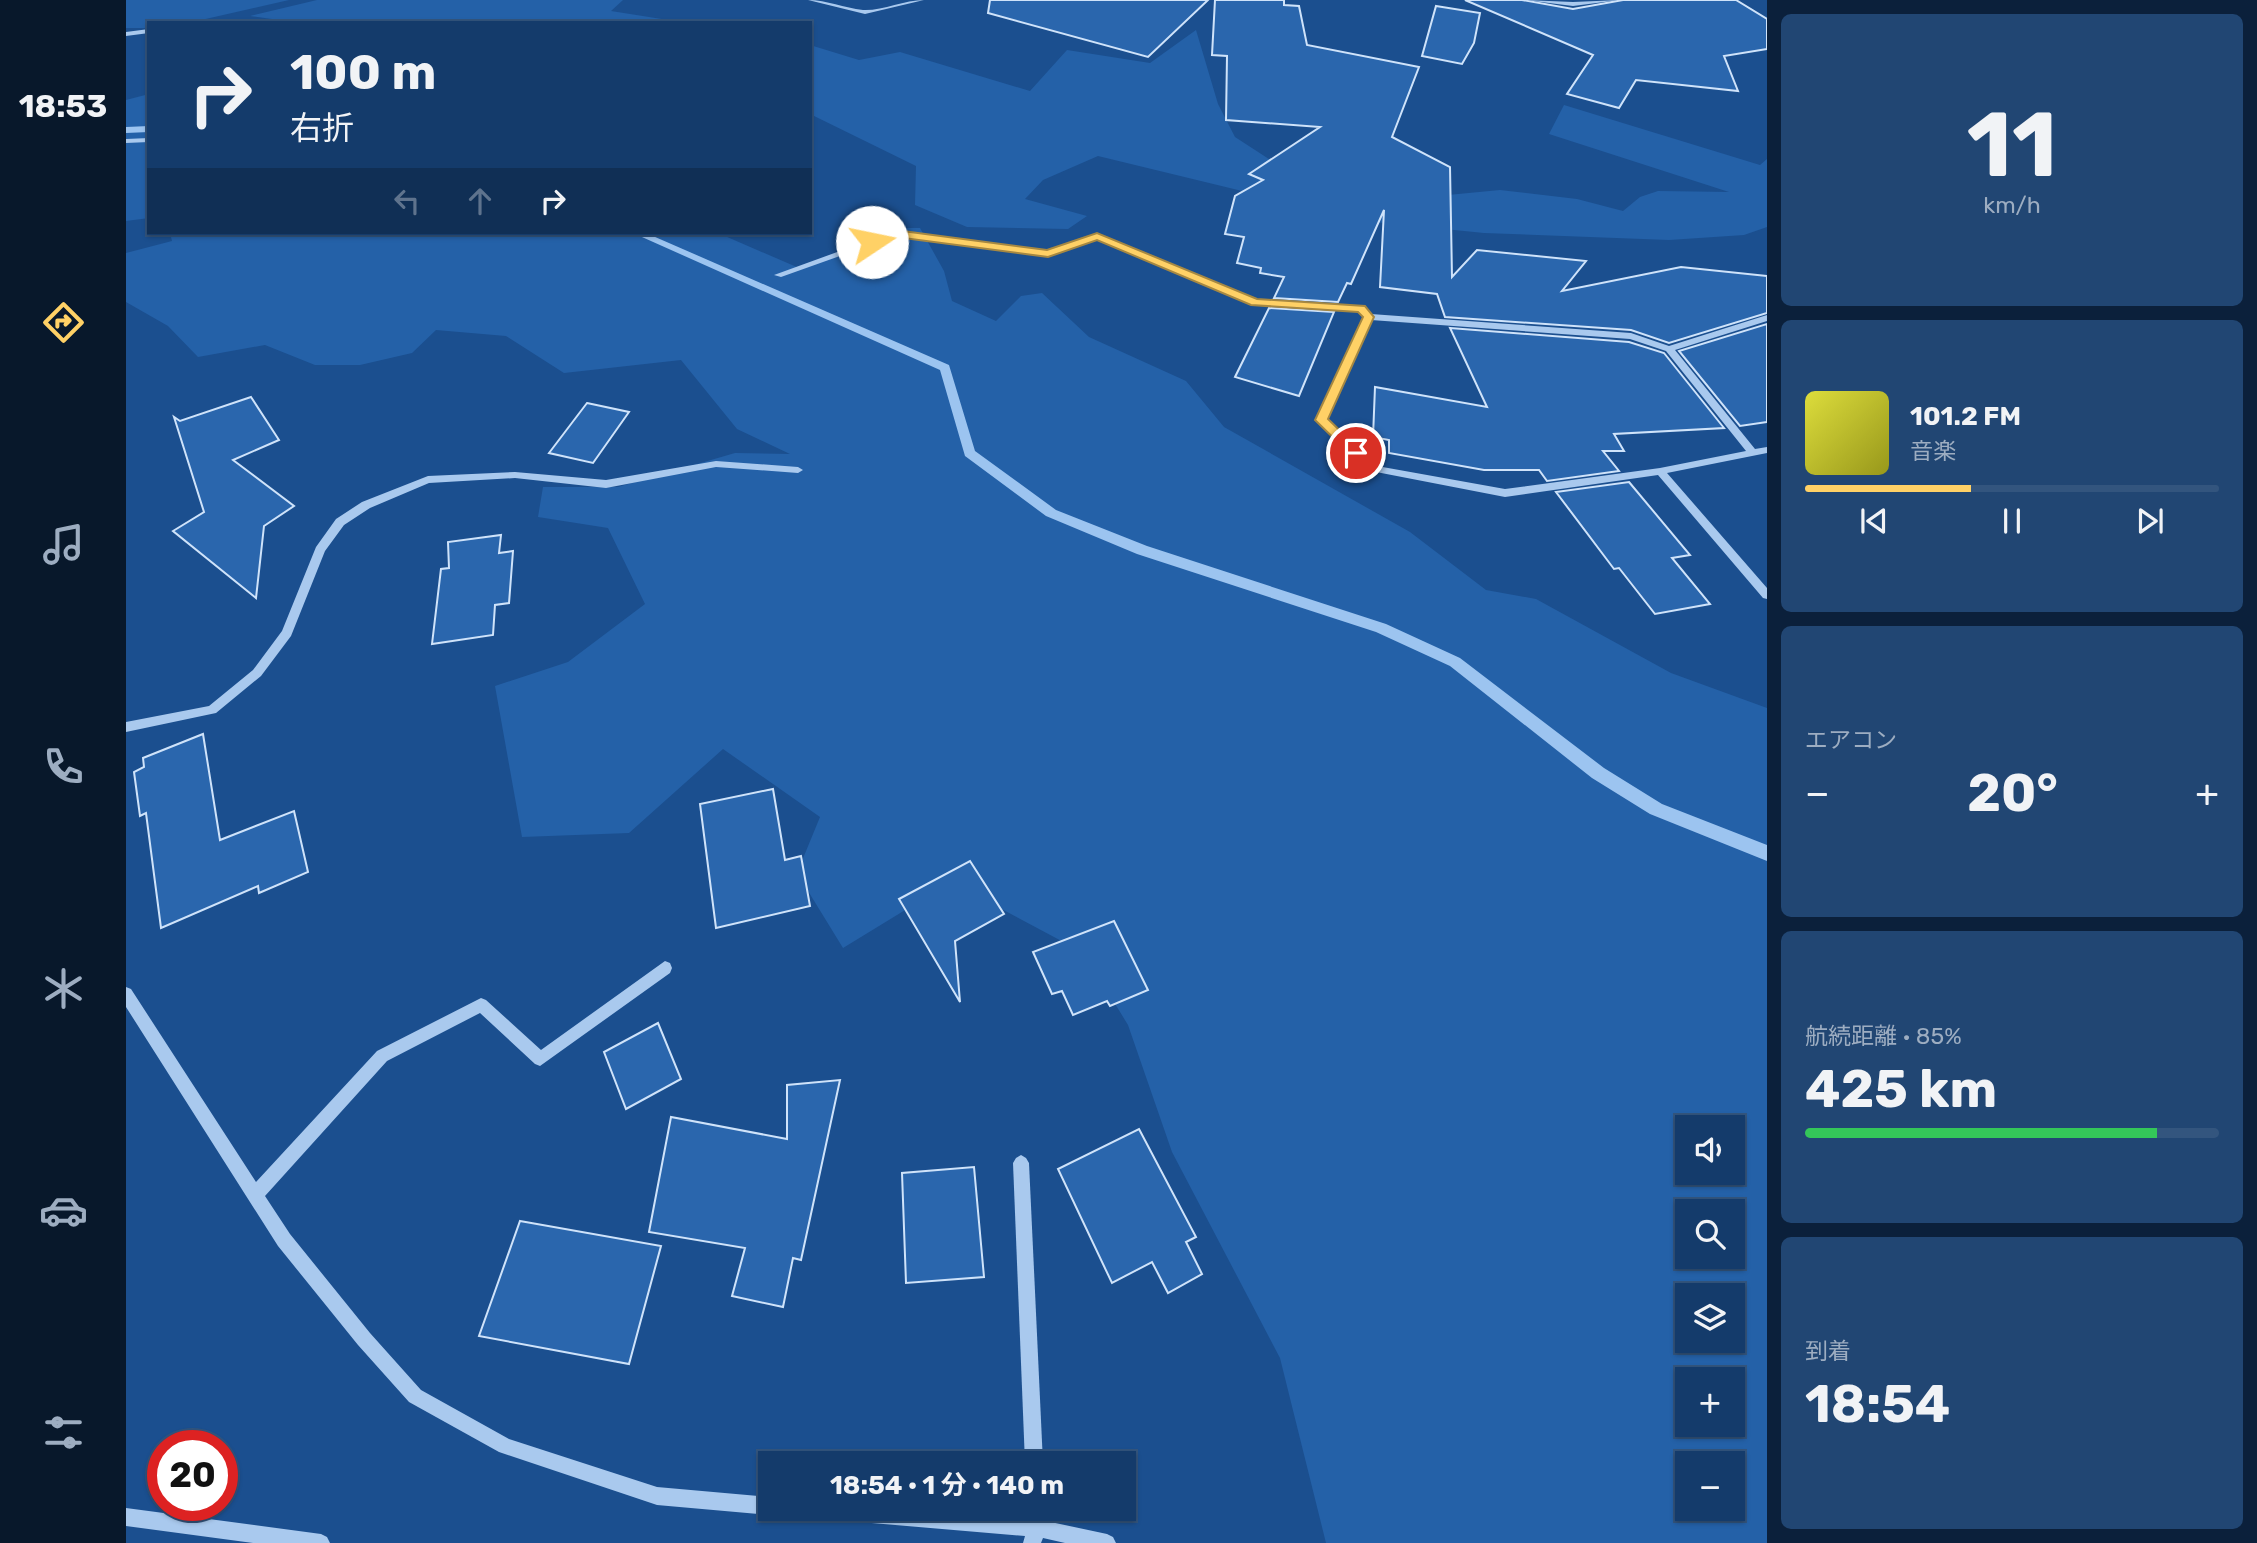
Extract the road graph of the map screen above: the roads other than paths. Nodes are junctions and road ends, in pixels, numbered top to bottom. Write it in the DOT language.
graph roads {
  1 [pos="811,0"];
  2 [pos="921,0"];
  3 [pos="1528,0"];
  4 [pos="1617,0"];
  5 [pos="147,31"];
  6 [pos="126,34"];
  7 [pos="147,140"];
  8 [pos="126,141"];
  9 [pos="778,275"];
  10 [pos="1368,317"];
  11 [pos="1767,318"];
  12 [pos="1669,349"];
  13 [pos="1767,450"];
  14 [pos="1753,453"];
  15 [pos="798,470"];
  16 [pos="1660,471"];
  17 [pos="1767,595"];
  18 [pos="126,727"];
  19 [pos="665,968"];
  20 [pos="126,994"];
  21 [pos="1021,1163"];
  22 [pos="255,1195"];
  23 [pos="1033,1451"];
  24 [pos="758,1505"];
  25 [pos="126,1517"];
  26 [pos="914,1521"];
  27 [pos="1035,1535"];
  28 [pos="1097,1541"];
  29 [pos="321,1543"];
  1 -- 2 [label="street"];
  3 -- 4 [label="street"];
  5 -- 6 [label="street"];
  7 -- 8 [label="street"];
  9 -- 10 [label="street"];
  10 -- 12 [label="street"];
  10 -- 16 [label="street"];
  11 -- 12 [label="street"];
  12 -- 14 [label="street"];
  13 -- 14 [label="street"];
  14 -- 16 [label="street"];
  15 -- 18 [label="street"];
  16 -- 17 [label="street"];
  19 -- 22 [label="street"];
  20 -- 22 [label="street"];
  21 -- 23 [label="street"];
  22 -- 24 [label="street"];
  25 -- 29 [label="street"];
  26 -- 27 [label="street"];
  27 -- 28 [label="street"];
}
